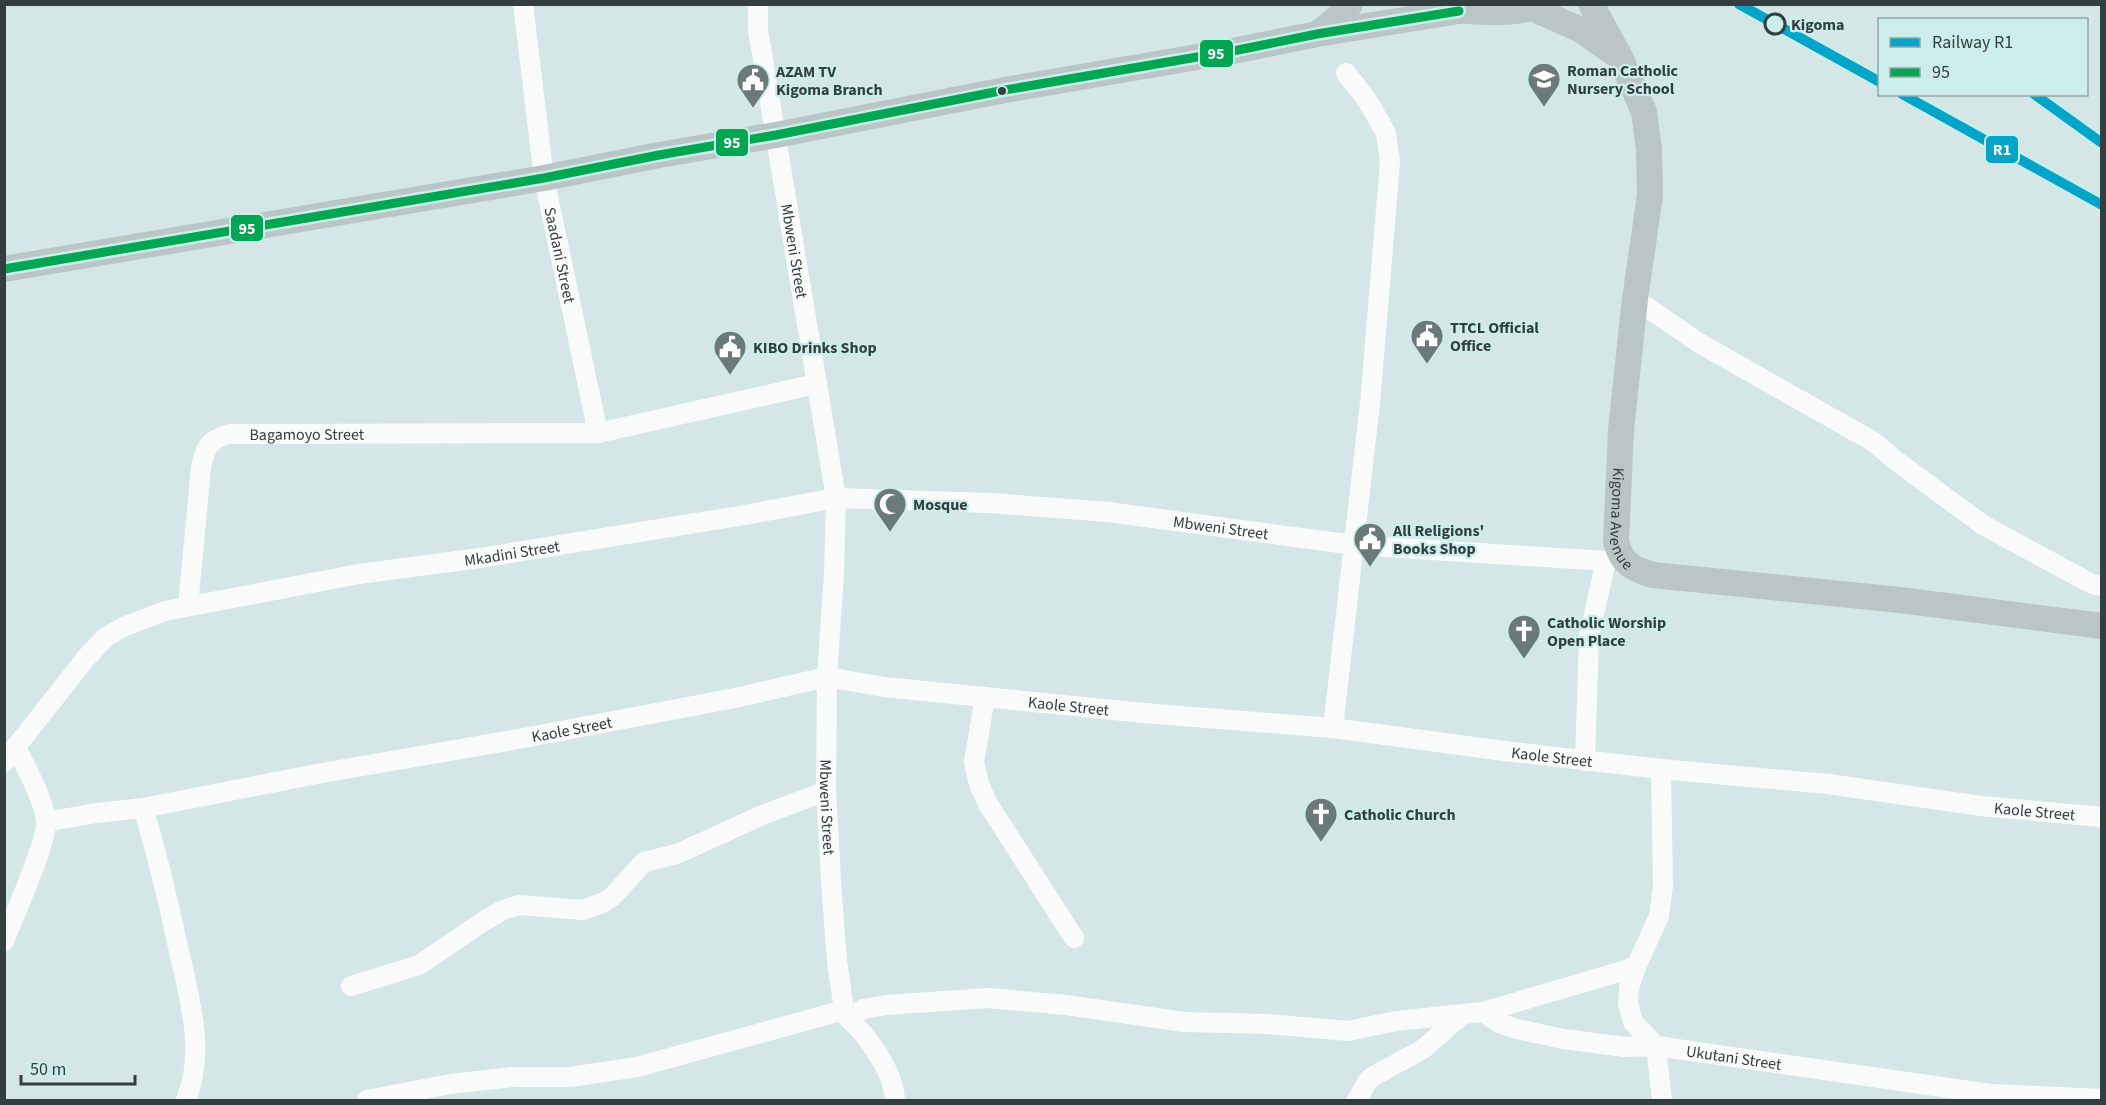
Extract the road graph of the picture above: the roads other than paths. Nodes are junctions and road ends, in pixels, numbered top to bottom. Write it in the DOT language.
graph roads {
  1 [pos="523,4"];
  2 [pos="758,4"];
  3 [pos="1350,4"];
  4 [pos="1426,4"];
  5 [pos="1591,4"];
  6 [pos="1540,7"];
  7 [pos="1459,11"];
  8 [pos="1317,34"];
  9 [pos="1620,57"];
  10 [pos="1346,73"];
  11 [pos="776,135"];
  12 [pos="544,178"];
  13 [pos="4,269"];
  14 [pos="1635,299"];
  15 [pos="816,384"];
  16 [pos="598,433"];
  17 [pos="836,498"];
  18 [pos="1354,544"];
  19 [pos="1613,560"];
  20 [pos="2102,586"];
  21 [pos="188,606"];
  22 [pos="2102,626"];
  23 [pos="827,677"];
  24 [pos="985,697"];
  25 [pos="1333,728"];
  26 [pos="10,754"];
  27 [pos="1585,760"];
  28 [pos="1661,769"];
  29 [pos="826,790"];
  30 [pos="143,808"];
  31 [pos="2102,817"];
  32 [pos="46,822"];
  33 [pos="1074,938"];
  34 [pos="4,941"];
  35 [pos="1636,967"];
  36 [pos="351,986"];
  37 [pos="1483,1012"];
  38 [pos="846,1014"];
  39 [pos="1462,1015"];
  40 [pos="1656,1046"];
  41 [pos="450,1084"];
  42 [pos="1995,1097"];
  43 [pos="2102,1099"];
  44 [pos="186,1101"];
  45 [pos="367,1101"];
  46 [pos="439,1101"];
  47 [pos="895,1101"];
  48 [pos="1357,1101"];
  49 [pos="1662,1101"];
  1 -- 12 [label="street, Saadani Street"];
  2 -- 11 [label="street, Mbweni Street"];
  3 -- 8 [label="main road"];
  4 -- 7 [label="main road"];
  5 -- 9 [label="main road, Kigoma Avenue"];
  6 -- 7 [label="main road"];
  6 -- 9 [label="main road"];
  7 -- 8 [label="main road"];
  8 -- 11 [label="main road"];
  9 -- 14 [label="main road, Kigoma Avenue"];
  10 -- 18 [label="street"];
  11 -- 12 [label="main road"];
  11 -- 15 [label="street, Mbweni Street"];
  12 -- 13 [label="main road"];
  12 -- 16 [label="street, Saadani Street"];
  14 -- 19 [label="main road, Kigoma Avenue"];
  14 -- 20 [label="street"];
  15 -- 16 [label="street, Bagamoyo Street"];
  15 -- 17 [label="street, Mbweni Street"];
  16 -- 21 [label="street, Bagamoyo Street"];
  17 -- 18 [label="street, Mbweni Street"];
  17 -- 21 [label="street, Mkadini Street"];
  17 -- 23 [label="street, Mbweni Street"];
  18 -- 19 [label="street, Mbweni Street"];
  18 -- 25 [label="street"];
  19 -- 22 [label="main road, Kigoma Avenue"];
  19 -- 27 [label="street"];
  21 -- 26 [label="street"];
  23 -- 24 [label="street, Kaole Street"];
  23 -- 29 [label="street, Mbweni Street"];
  23 -- 30 [label="street, Kaole Street"];
  24 -- 25 [label="street, Kaole Street"];
  24 -- 33 [label="street"];
  25 -- 27 [label="street, Kaole Street"];
  26 -- 32 [label="street"];
  27 -- 28 [label="street, Kaole Street"];
  28 -- 31 [label="street, Kaole Street"];
  28 -- 35 [label="street"];
  29 -- 36 [label="street"];
  29 -- 38 [label="street, Mbweni Street"];
  30 -- 32 [label="street, Kaole Street"];
  30 -- 44 [label="street"];
  32 -- 34 [label="street"];
  35 -- 37 [label="street"];
  35 -- 40 [label="street"];
  37 -- 39 [label="street"];
  37 -- 40 [label="street, Ukutani Street"];
  38 -- 39 [label="street"];
  38 -- 41 [label="street"];
  38 -- 47 [label="street"];
  39 -- 48 [label="street"];
  40 -- 42 [label="street, Ukutani Street"];
  40 -- 49 [label="street"];
  41 -- 45 [label="street"];
  41 -- 46 [label="street"];
  42 -- 43 [label="street, Ukutani Street"];
}
